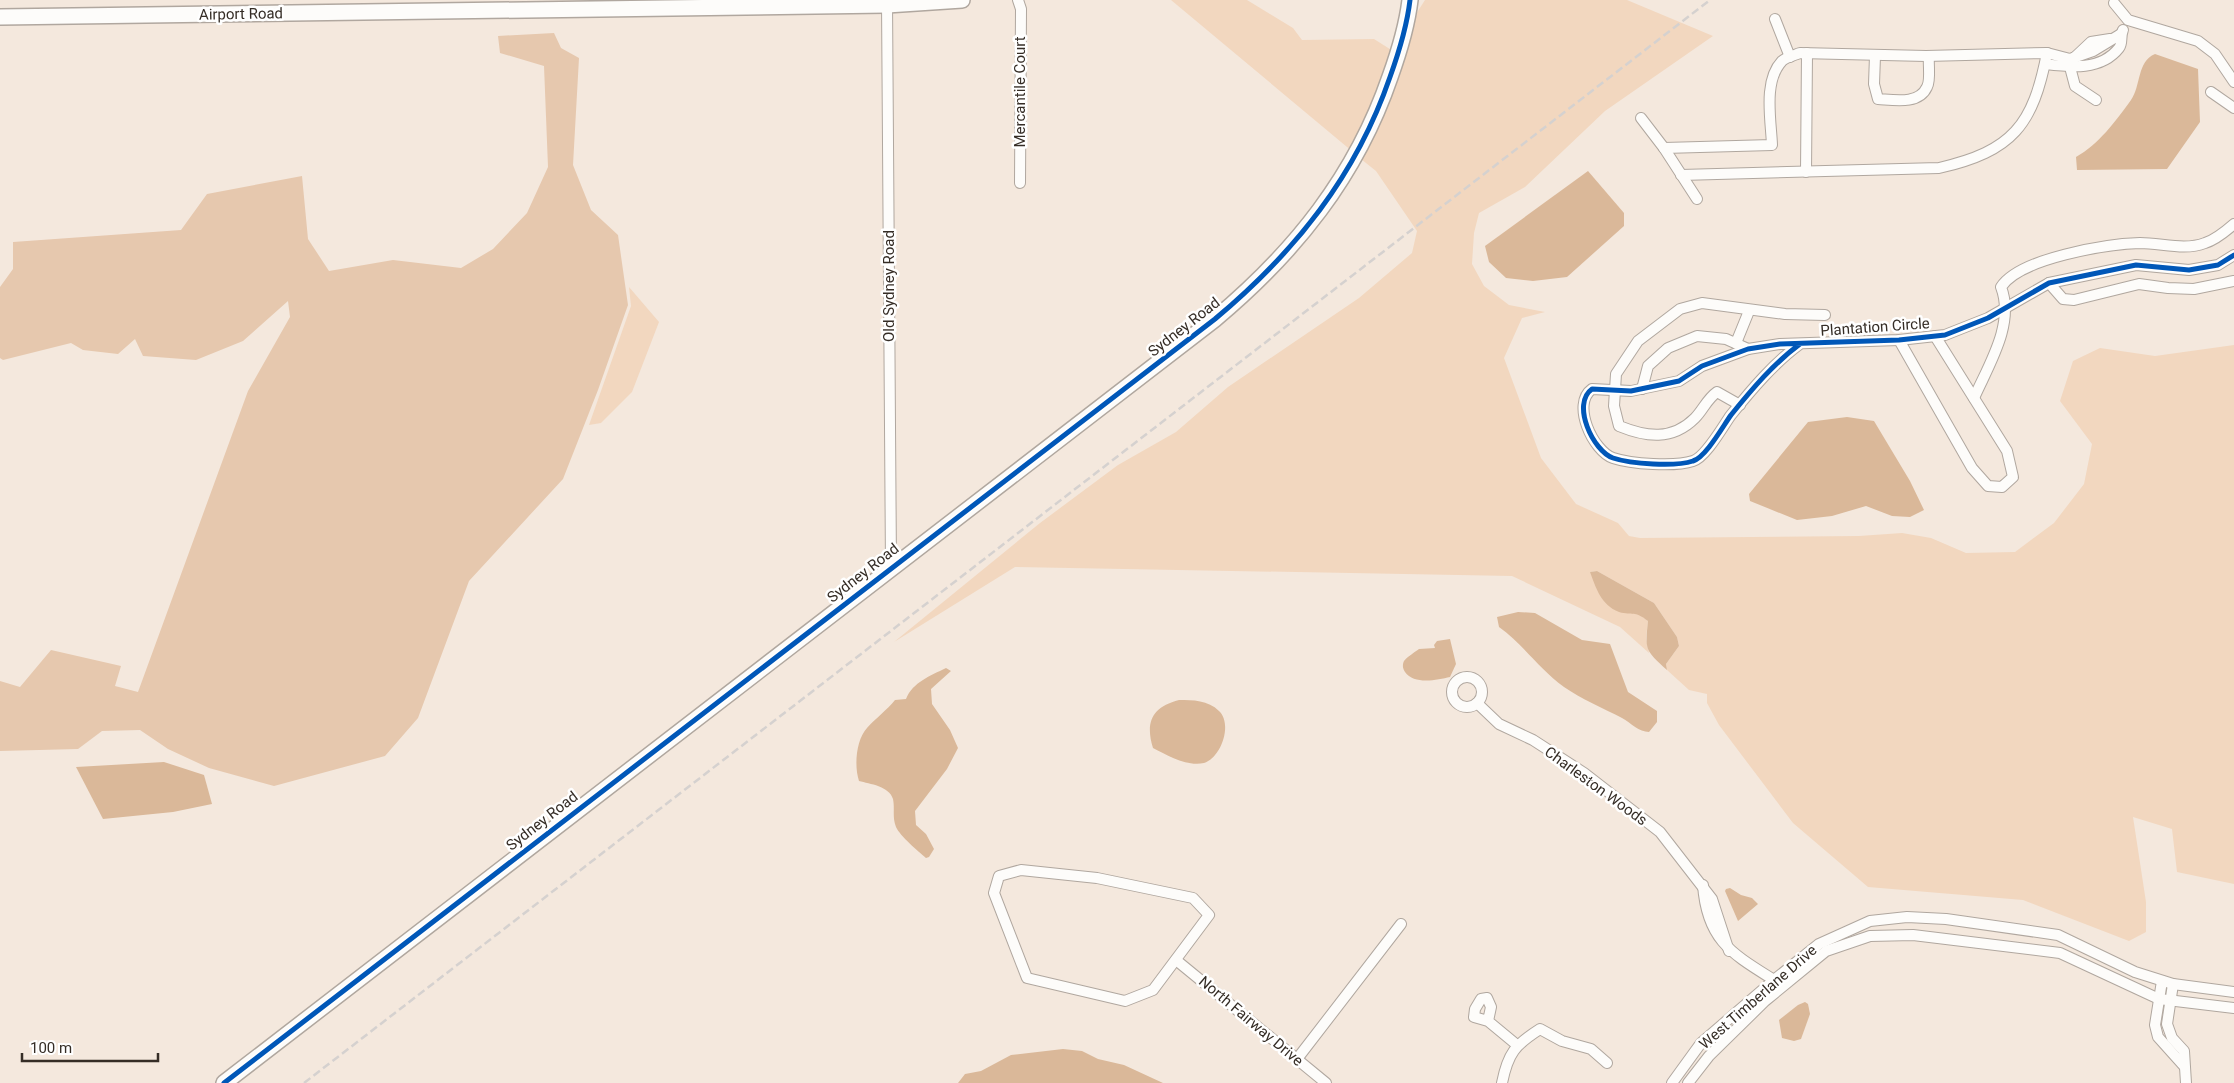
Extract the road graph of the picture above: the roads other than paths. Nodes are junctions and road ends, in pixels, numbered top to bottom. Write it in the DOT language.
graph roads {
  1 [pos="962,0"];
  2 [pos="1018,0"];
  3 [pos="1410,0"];
  4 [pos="2112,1"];
  5 [pos="887,3"];
  6 [pos="0,17"];
  7 [pos="1776,19"];
  8 [pos="2128,20"];
  9 [pos="2118,38"];
  10 [pos="1807,53"];
  11 [pos="2048,53"];
  12 [pos="1875,56"];
  13 [pos="1928,56"];
  14 [pos="1790,57"];
  15 [pos="2045,64"];
  16 [pos="2072,65"];
  17 [pos="2234,82"];
  18 [pos="2211,92"];
  19 [pos="2096,100"];
  20 [pos="2233,105"];
  21 [pos="1641,118"];
  22 [pos="1664,148"];
  23 [pos="1806,172"];
  24 [pos="1681,175"];
  25 [pos="1020,184"];
  26 [pos="1697,199"];
  27 [pos="2234,224"];
  28 [pos="2234,255"];
  29 [pos="2234,280"];
  30 [pos="2050,283"];
  31 [pos="2005,308"];
  32 [pos="1749,311"];
  33 [pos="1825,315"];
  34 [pos="1935,336"];
  35 [pos="1899,340"];
  36 [pos="1736,343"];
  37 [pos="1800,344"];
  38 [pos="1748,349"];
  39 [pos="1642,389"];
  40 [pos="1614,391"];
  41 [pos="1974,398"];
  42 [pos="1740,405"];
  43 [pos="891,567"];
  44 [pos="1477,703"];
  45 [pos="1401,924"];
  46 [pos="1176,960"];
  47 [pos="1774,980"];
  48 [pos="2162,980"];
  49 [pos="2173,984"];
  50 [pos="2234,992"];
  51 [pos="2159,999"];
  52 [pos="2171,1000"];
  53 [pos="2234,1008"];
  54 [pos="1488,1021"];
  55 [pos="1517,1045"];
  56 [pos="1297,1059"];
  57 [pos="1607,1064"];
  58 [pos="2184,1066"];
  59 [pos="224,1083"];
  60 [pos="1326,1083"];
  61 [pos="1502,1083"];
  62 [pos="1672,1083"];
  63 [pos="1688,1083"];
  64 [pos="2186,1083"];
  1 -- 5 [label="street, Airport Road"];
  2 -- 25 [label="street, Mercantile Court"];
  3 -- 43 [label="street, Sydney Road"];
  4 -- 8 [label="street"];
  5 -- 6 [label="street, Airport Road"];
  5 -- 43 [label="street, Old Sydney Road"];
  7 -- 14 [label="street"];
  8 -- 9 [label="street"];
  8 -- 17 [label="street"];
  9 -- 16 [label="street"];
  9 -- 16 [label="street"];
  10 -- 12 [label="street"];
  10 -- 14 [label="street"];
  10 -- 23 [label="street"];
  11 -- 13 [label="street"];
  11 -- 15 [label="street"];
  11 -- 16 [label="street"];
  12 -- 13 [label="street"];
  12 -- 13 [label="street"];
  14 -- 22 [label="street"];
  15 -- 16 [label="street"];
  15 -- 23 [label="street"];
  16 -- 19 [label="street"];
  18 -- 20 [label="street"];
  21 -- 22 [label="street"];
  22 -- 24 [label="street"];
  23 -- 24 [label="street"];
  24 -- 26 [label="street"];
  27 -- 31 [label="street"];
  28 -- 30 [label="street, Plantation Circle"];
  29 -- 30 [label="street"];
  30 -- 31 [label="street, Plantation Circle"];
  31 -- 34 [label="street, Plantation Circle"];
  31 -- 41 [label="street"];
  32 -- 33 [label="street, Plantation Circle"];
  32 -- 36 [label="street"];
  32 -- 40 [label="street, Plantation Circle"];
  34 -- 35 [label="street, Plantation Circle"];
  34 -- 41 [label="street"];
  35 -- 37 [label="street, Plantation Circle"];
  35 -- 41 [label="street"];
  36 -- 38 [label="street"];
  36 -- 39 [label="street"];
  37 -- 38 [label="street, Plantation Circle"];
  37 -- 42 [label="street, Plantation Circle"];
  38 -- 39 [label="street, Plantation Circle"];
  39 -- 40 [label="street, Plantation Circle"];
  40 -- 42 [label="street, Plantation Circle"];
  40 -- 42 [label="street, Plantation Circle"];
  43 -- 59 [label="street, Sydney Road"];
  44 -- 47 [label="street, Charleston Woods"];
  45 -- 56 [label="street"];
  46 -- 46 [label="street"];
  46 -- 56 [label="street, North Fairway Drive"];
  47 -- 48 [label="street, West Timberlane Drive"];
  47 -- 62 [label="street, West Timberlane Drive"];
  48 -- 49 [label="street, West Timberlane Drive"];
  48 -- 51 [label="street"];
  49 -- 50 [label="street, West Timberlane Drive"];
  49 -- 52 [label="street"];
  51 -- 52 [label="street, West Timberlane Drive"];
  51 -- 58 [label="street"];
  51 -- 63 [label="street, West Timberlane Drive"];
  52 -- 53 [label="street, West Timberlane Drive"];
  52 -- 58 [label="street"];
  54 -- 55 [label="street"];
  55 -- 57 [label="street"];
  55 -- 61 [label="street"];
  56 -- 60 [label="street, North Fairway Drive"];
  58 -- 64 [label="street"];
}
